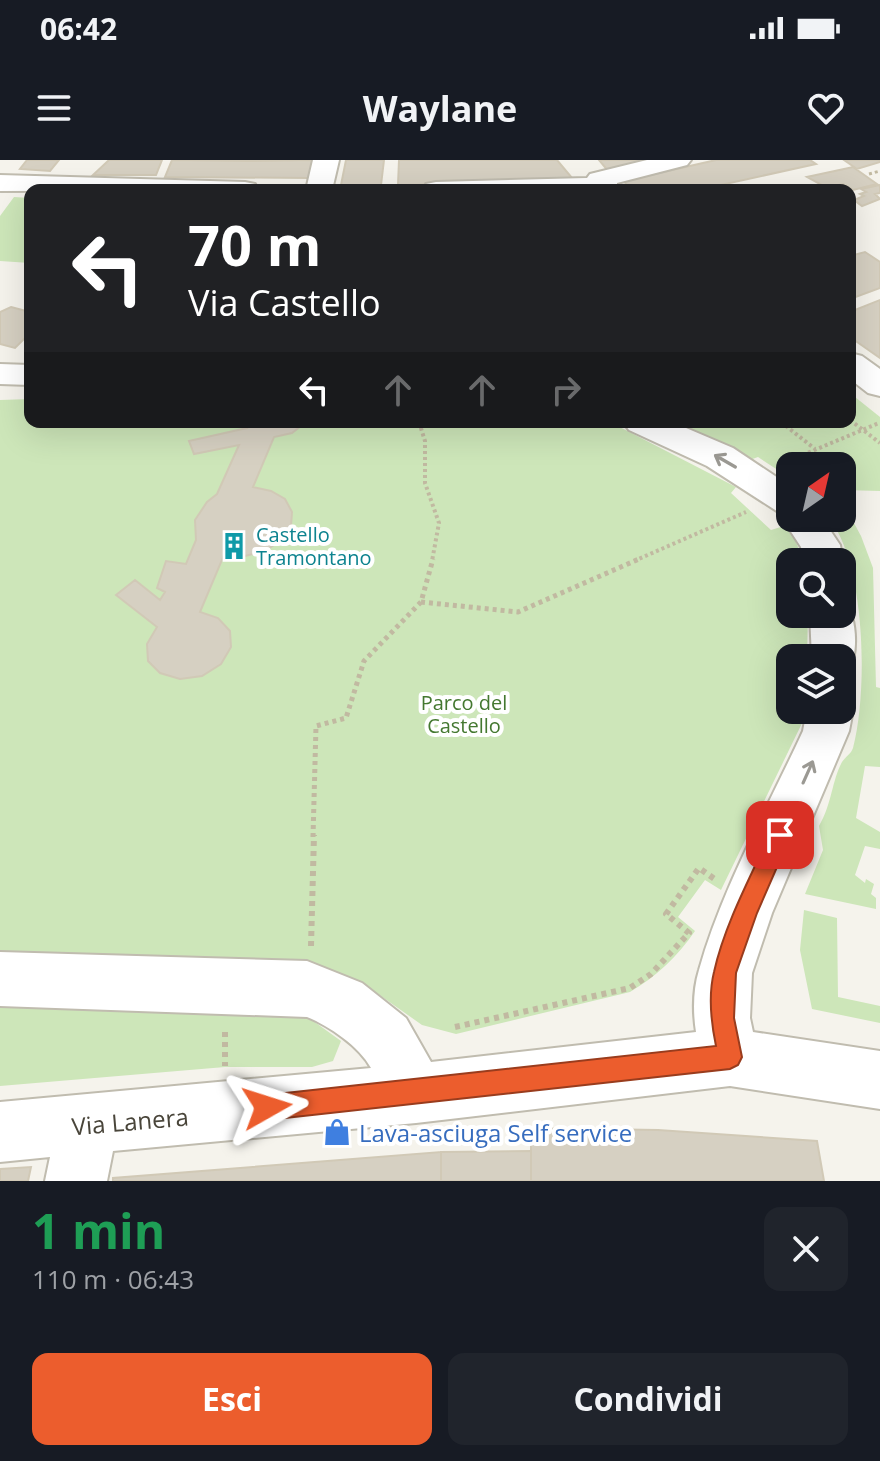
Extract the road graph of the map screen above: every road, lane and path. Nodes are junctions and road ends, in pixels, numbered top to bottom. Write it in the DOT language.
graph roads {
  1 [pos="90,160"];
  2 [pos="326,160"];
  3 [pos="581,160"];
  4 [pos="678,160"];
  5 [pos="880,171"];
  6 [pos="869,174"];
  7 [pos="0,183"];
  8 [pos="24,184"];
  9 [pos="67,184"];
  10 [pos="320,184"];
  11 [pos="605,184"];
  12 [pos="609,184"];
  13 [pos="856,367"];
  14 [pos="0,374"];
  15 [pos="24,375"];
  16 [pos="880,385"];
  17 [pos="879,423"];
  18 [pos="856,424"];
  19 [pos="421,428"];
  20 [pos="655,428"];
  21 [pos="788,428"];
  22 [pos="862,429"];
  23 [pos="880,443"];
  24 [pos="776,495"];
  25 [pos="753,509"];
  26 [pos="421,602"];
  27 [pos="827,724"];
  28 [pos="726,869"];
  29 [pos="311,957"];
  30 [pos="0,979"];
  31 [pos="225,1022"];
  32 [pos="455,1027"];
  33 [pos="730,1057"];
  34 [pos="225,1067"];
  35 [pos="880,1080"];
  36 [pos="416,1093"];
  37 [pos="0,1132"];
  38 [pos="82,1153"];
  1 -- 9 [label="street"];
  2 -- 10 [label="street"];
  3 -- 11 [label="street"];
  4 -- 12 [label="street"];
  5 -- 6 [label="path"];
  7 -- 8 [label="street"];
  13 -- 16 [label="street"];
  14 -- 15 [label="street"];
  17 -- 22 [label="path"];
  18 -- 22 [label="path"];
  19 -- 26 [label="path"];
  24 -- 20 [label="street, one-way"];
  21 -- 22 [label="path"];
  22 -- 23 [label="path"];
  25 -- 26 [label="path"];
  26 -- 29 [label="path"];
  33 -- 27 [label="street, one-way"];
  28 -- 32 [label="path"];
  30 -- 36 [label="street"];
  31 -- 34 [label="path"];
  33 -- 35 [label="street, Via Lanera"];
  33 -- 36 [label="street, Via Lanera"];
  36 -- 38 [label="street, Via Lanera"];
  37 -- 38 [label="street, Via Lanera"];
}
